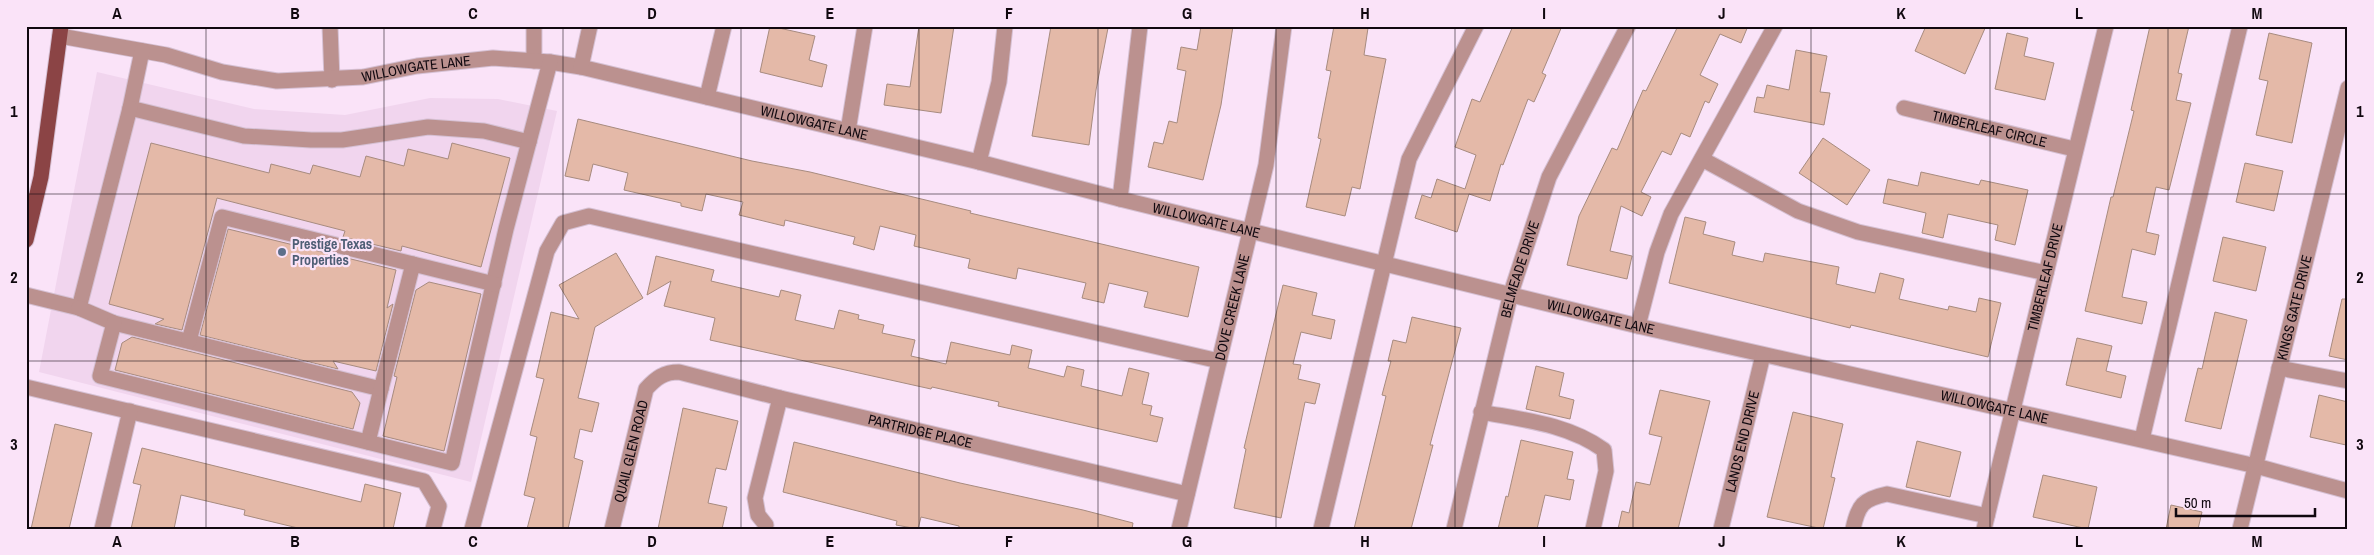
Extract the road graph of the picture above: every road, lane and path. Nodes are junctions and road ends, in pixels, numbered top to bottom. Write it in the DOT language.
graph roads {
  1 [pos="330,26"];
  2 [pos="534,26"];
  3 [pos="590,26"];
  4 [pos="724,26"];
  5 [pos="865,26"];
  6 [pos="1005,26"];
  7 [pos="1140,26"];
  8 [pos="1284,26"];
  9 [pos="1476,26"];
  10 [pos="1628,26"];
  11 [pos="1774,26"];
  12 [pos="2106,26"];
  13 [pos="2240,26"];
  14 [pos="61,31"];
  15 [pos="142,51"];
  16 [pos="542,62"];
  17 [pos="580,67"];
  18 [pos="332,80"];
  19 [pos="2348,88"];
  20 [pos="707,97"];
  21 [pos="130,108"];
  22 [pos="1904,108"];
  23 [pos="848,131"];
  24 [pos="529,142"];
  25 [pos="2074,149"];
  26 [pos="1702,159"];
  27 [pos="979,162"];
  28 [pos="1120,199"];
  29 [pos="1250,231"];
  30 [pos="26,240"];
  31 [pos="1383,263"];
  32 [pos="412,264"];
  33 [pos="2046,273"];
  34 [pos="494,284"];
  35 [pos="1511,293"];
  36 [pos="26,295"];
  37 [pos="80,308"];
  38 [pos="114,323"];
  39 [pos="1638,326"];
  40 [pos="189,341"];
  41 [pos="1763,355"];
  42 [pos="1219,361"];
  43 [pos="2279,368"];
  44 [pos="656,379"];
  45 [pos="2348,381"];
  46 [pos="26,387"];
  47 [pos="381,389"];
  48 [pos="780,398"];
  49 [pos="2014,410"];
  50 [pos="130,412"];
  51 [pos="1482,412"];
  52 [pos="2142,439"];
  53 [pos="368,442"];
  54 [pos="2256,466"];
  55 [pos="2348,491"];
  56 [pos="1187,494"];
  57 [pos="1986,522"];
  58 [pos="768,528"];
  59 [pos="102,529"];
  60 [pos="434,529"];
  61 [pos="472,529"];
  62 [pos="612,529"];
  63 [pos="1179,529"];
  64 [pos="1321,529"];
  65 [pos="1454,529"];
  66 [pos="1593,529"];
  67 [pos="1721,529"];
  68 [pos="1853,529"];
  69 [pos="2240,529"];
  1 -- 18 [label="street"];
  2 -- 16 [label="street"];
  3 -- 17 [label="street"];
  4 -- 20 [label="street"];
  5 -- 23 [label="street"];
  6 -- 27 [label="street"];
  7 -- 28 [label="street"];
  8 -- 29 [label="street, DOVE CREEK LANE"];
  9 -- 31 [label="street"];
  10 -- 35 [label="street, BELMEADE DRIVE"];
  11 -- 26 [label="street"];
  12 -- 25 [label="street, TIMBERLEAF DRIVE"];
  13 -- 52 [label="street"];
  14 -- 15 [label="street, WILLOWGATE LANE"];
  14 -- 30 [label="main road"];
  15 -- 18 [label="street, WILLOWGATE LANE"];
  15 -- 21 [label="street"];
  16 -- 17 [label="street, WILLOWGATE LANE"];
  16 -- 18 [label="street, WILLOWGATE LANE"];
  16 -- 24 [label="street"];
  17 -- 20 [label="street, WILLOWGATE LANE"];
  19 -- 43 [label="street, KINGS GATE DRIVE"];
  20 -- 23 [label="street, WILLOWGATE LANE"];
  21 -- 24 [label="street"];
  21 -- 37 [label="street"];
  22 -- 25 [label="street, TIMBERLEAF CIRCLE"];
  23 -- 27 [label="street, WILLOWGATE LANE"];
  24 -- 34 [label="street"];
  25 -- 33 [label="street, TIMBERLEAF DRIVE"];
  26 -- 33 [label="street"];
  26 -- 39 [label="street"];
  27 -- 28 [label="street, WILLOWGATE LANE"];
  28 -- 29 [label="street, WILLOWGATE LANE"];
  29 -- 31 [label="street, WILLOWGATE LANE"];
  29 -- 42 [label="street, DOVE CREEK LANE"];
  31 -- 35 [label="street, WILLOWGATE LANE"];
  31 -- 64 [label="street"];
  32 -- 34 [label="street"];
  32 -- 40 [label="street"];
  32 -- 47 [label="street"];
  33 -- 49 [label="street, TIMBERLEAF DRIVE"];
  34 -- 53 [label="street"];
  35 -- 39 [label="street, WILLOWGATE LANE"];
  35 -- 51 [label="street, BELMEADE DRIVE"];
  36 -- 37 [label="street"];
  37 -- 38 [label="street"];
  38 -- 40 [label="street"];
  38 -- 53 [label="street"];
  39 -- 41 [label="street, WILLOWGATE LANE"];
  40 -- 47 [label="street"];
  41 -- 49 [label="street, WILLOWGATE LANE"];
  41 -- 67 [label="street, LANDS END DRIVE"];
  42 -- 56 [label="street, DOVE CREEK LANE"];
  42 -- 61 [label="street"];
  43 -- 45 [label="street"];
  43 -- 54 [label="street, KINGS GATE DRIVE"];
  44 -- 48 [label="street, PARTRIDGE PLACE"];
  44 -- 62 [label="street, QUAIL GLEN ROAD"];
  46 -- 50 [label="street"];
  47 -- 53 [label="street"];
  48 -- 56 [label="street, PARTRIDGE PLACE"];
  48 -- 58 [label="street"];
  49 -- 52 [label="street, WILLOWGATE LANE"];
  49 -- 57 [label="street, TIMBERLEAF DRIVE"];
  50 -- 59 [label="street"];
  50 -- 60 [label="street"];
  51 -- 65 [label="street, BELMEADE DRIVE"];
  51 -- 66 [label="street"];
  52 -- 54 [label="street, WILLOWGATE LANE"];
  54 -- 55 [label="street, WILLOWGATE LANE"];
  54 -- 69 [label="street, KINGS GATE DRIVE"];
  56 -- 63 [label="street, DOVE CREEK LANE"];
  57 -- 68 [label="street"];
}
